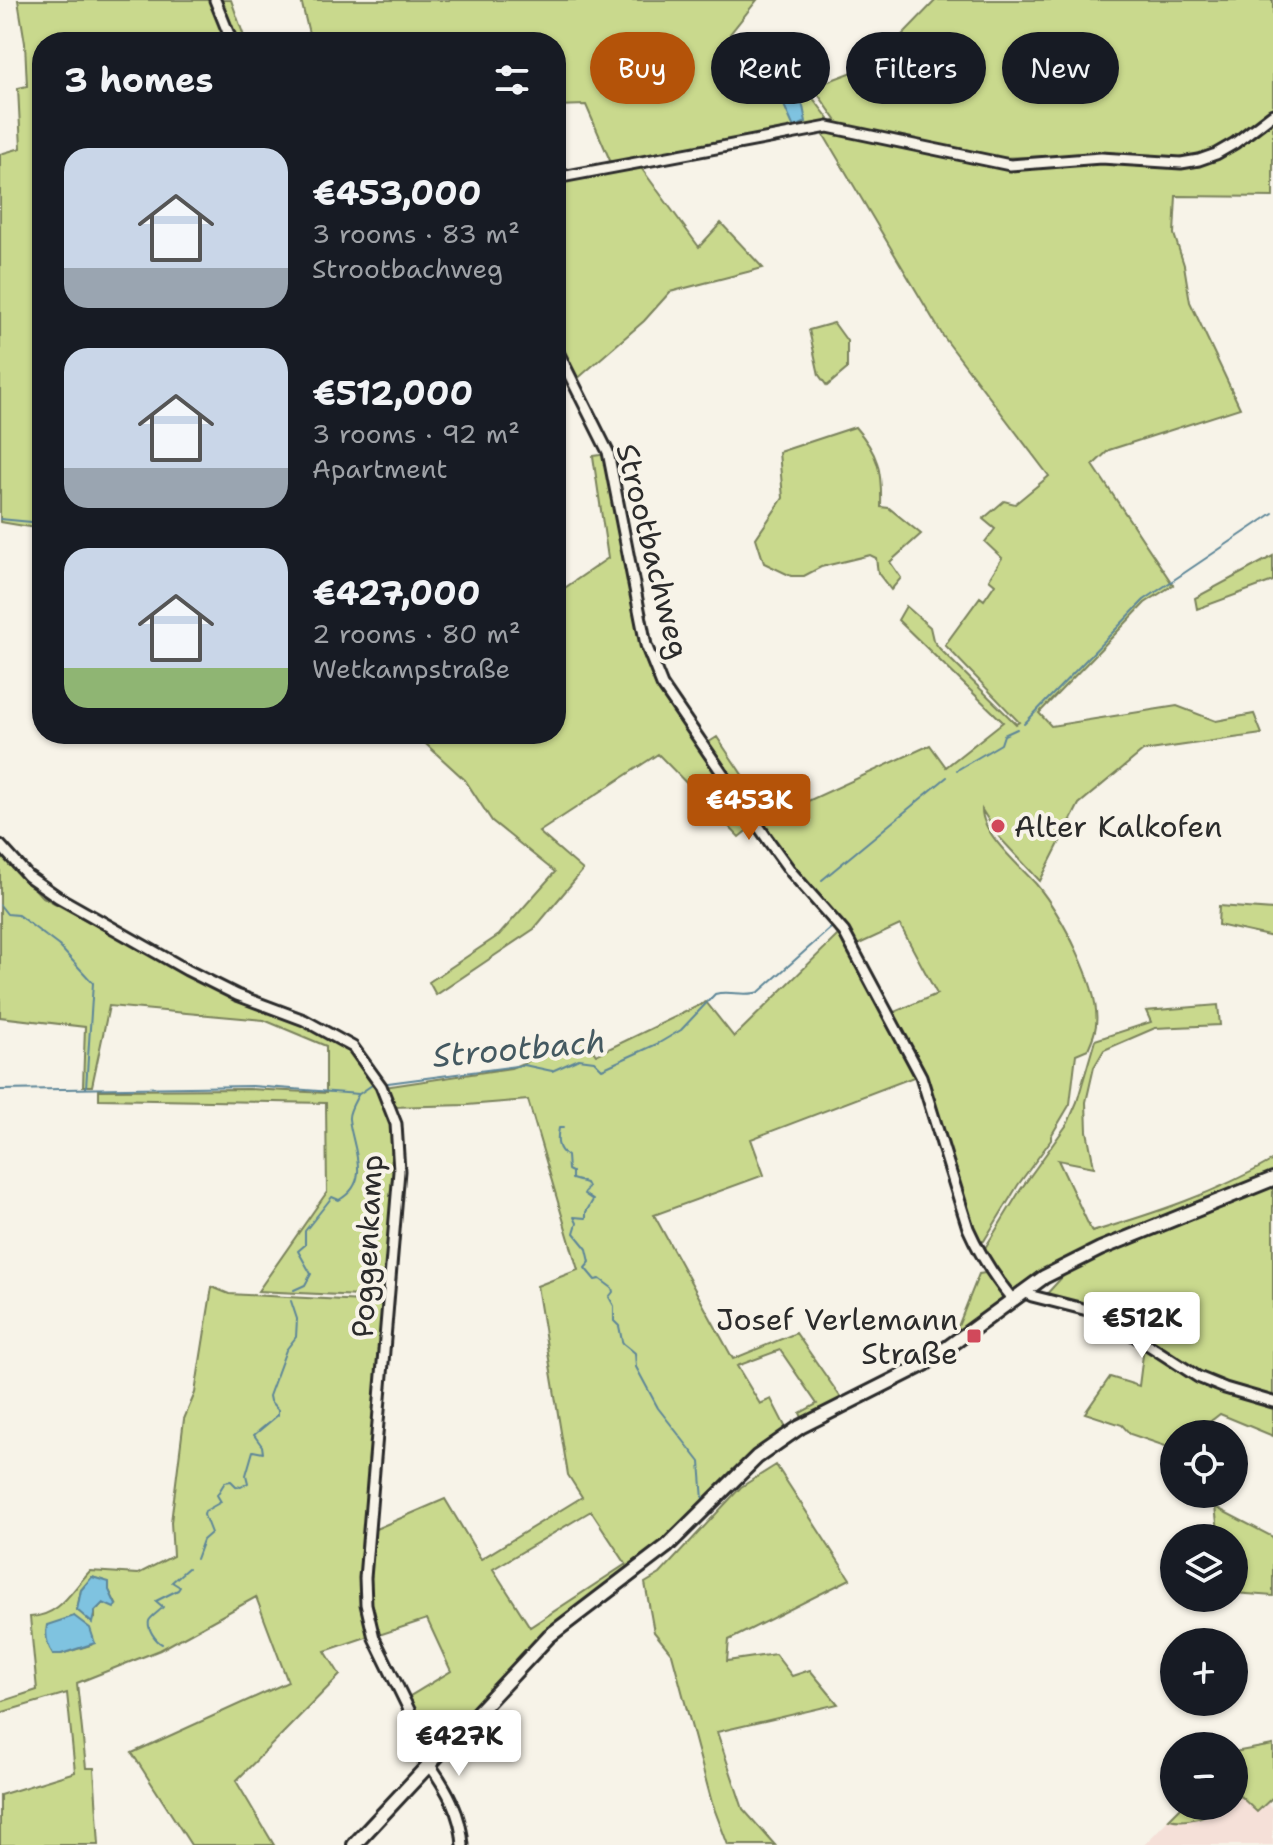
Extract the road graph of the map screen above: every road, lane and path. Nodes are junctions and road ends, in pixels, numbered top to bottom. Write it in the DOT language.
graph roads {
  1 [pos="215,0"];
  2 [pos="228,32"];
  3 [pos="1273,114"];
  4 [pos="566,176"];
  5 [pos="566,368"];
  6 [pos="0,845"];
  7 [pos="1273,1179"];
  8 [pos="1018,1296"];
  9 [pos="1273,1402"];
  10 [pos="431,1762"];
  11 [pos="354,1845"];
  12 [pos="463,1845"];
  1 -- 2 [label="street"];
  3 -- 4 [label="street"];
  5 -- 8 [label="street, Strootbachweg"];
  6 -- 10 [label="street, Poggenkamp"];
  7 -- 8 [label="street"];
  8 -- 9 [label="street"];
  8 -- 10 [label="street"];
  10 -- 11 [label="street"];
  10 -- 12 [label="street, Poggenkamp"];
}
